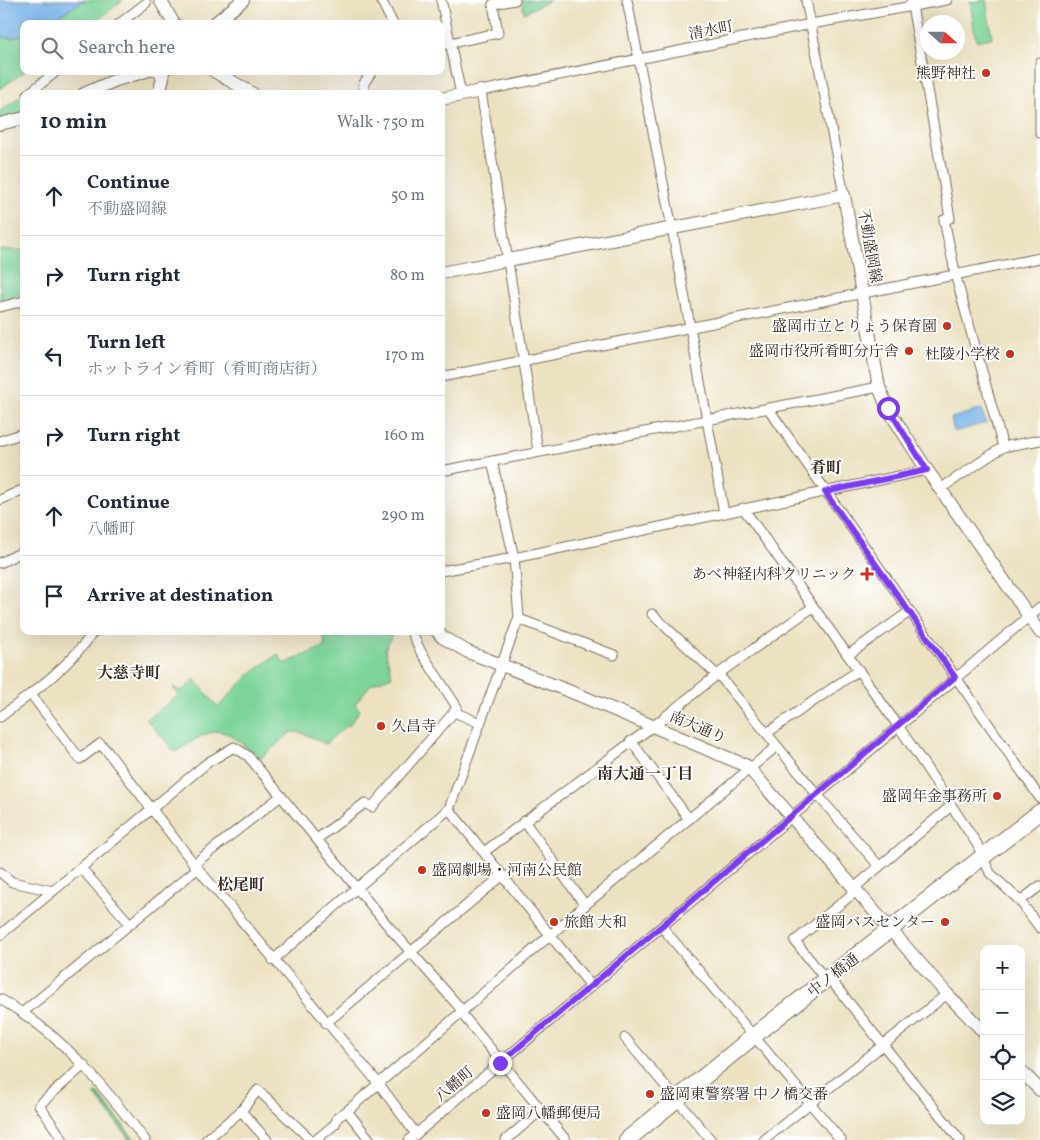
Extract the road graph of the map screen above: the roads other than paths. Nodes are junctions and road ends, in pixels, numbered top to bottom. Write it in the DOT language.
graph roads {
  1 [pos="160,0"];
  2 [pos="243,0"];
  3 [pos="381,0"];
  4 [pos="442,0"];
  5 [pos="515,0"];
  6 [pos="627,0"];
  7 [pos="806,0"];
  8 [pos="947,0"];
  9 [pos="146,2"];
  10 [pos="492,2"];
  11 [pos="912,3"];
  12 [pos="171,18"];
  13 [pos="124,20"];
  14 [pos="219,20"];
  15 [pos="391,20"];
  16 [pos="444,20"];
  17 [pos="811,24"];
  18 [pos="446,44"];
  19 [pos="639,58"];
  20 [pos="1040,63"];
  21 [pos="52,75"];
  22 [pos="133,75"];
  23 [pos="164,75"];
  24 [pos="221,75"];
  25 [pos="369,75"];
  26 [pos="33,90"];
  27 [pos="93,90"];
  28 [pos="160,90"];
  29 [pos="246,90"];
  30 [pos="365,90"];
  31 [pos="481,91"];
  32 [pos="461,94"];
  33 [pos="445,98"];
  34 [pos="20,119"];
  35 [pos="0,124"];
  36 [pos="1040,133"];
  37 [pos="844,195"];
  38 [pos="672,228"];
  39 [pos="1040,258"];
  40 [pos="509,259"];
  41 [pos="445,272"];
  42 [pos="956,275"];
  43 [pos="862,294"];
  44 [pos="20,302"];
  45 [pos="0,307"];
  46 [pos="690,328"];
  47 [pos="524,360"];
  48 [pos="445,376"];
  49 [pos="879,387"];
  50 [pos="768,408"];
  51 [pos="708,419"];
  52 [pos="20,434"];
  53 [pos="1040,440"];
  54 [pos="0,441"];
  55 [pos="1003,448"];
  56 [pos="538,451"];
  57 [pos="492,461"];
  58 [pos="927,470"];
  59 [pos="445,471"];
  60 [pos="940,489"];
  61 [pos="20,491"];
  62 [pos="825,492"];
  63 [pos="0,500"];
  64 [pos="743,508"];
  65 [pos="724,513"];
  66 [pos="20,553"];
  67 [pos="514,558"];
  68 [pos="0,563"];
  69 [pos="445,569"];
  70 [pos="813,607"];
  71 [pos="1040,607"];
  72 [pos="909,612"];
  73 [pos="652,614"];
  74 [pos="1028,615"];
  75 [pos="519,619"];
  76 [pos="1040,632"];
  77 [pos="91,635"];
  78 [pos="413,635"];
  79 [pos="440,635"];
  80 [pos="614,655"];
  81 [pos="848,655"];
  82 [pos="502,664"];
  83 [pos="859,670"];
  84 [pos="717,674"];
  85 [pos="955,677"];
  86 [pos="31,694"];
  87 [pos="454,712"];
  88 [pos="0,717"];
  89 [pos="480,723"];
  90 [pos="652,725"];
  91 [pos="898,726"];
  92 [pos="767,733"];
  93 [pos="630,742"];
  94 [pos="777,746"];
  95 [pos="749,768"];
  96 [pos="817,795"];
  97 [pos="281,796"];
  98 [pos="1040,798"];
  99 [pos="951,806"];
  100 [pos="151,808"];
  101 [pos="449,809"];
  102 [pos="1040,812"];
  103 [pos="791,816"];
  104 [pos="689,819"];
  105 [pos="524,821"];
  106 [pos="317,839"];
  107 [pos="484,852"];
  108 [pos="982,858"];
  109 [pos="196,866"];
  110 [pos="879,866"];
  111 [pos="81,868"];
  112 [pos="0,872"];
  113 [pos="503,875"];
  114 [pos="1040,886"];
  115 [pos="358,888"];
  116 [pos="855,890"];
  117 [pos="53,891"];
  118 [pos="1020,901"];
  119 [pos="586,905"];
  120 [pos="130,924"];
  121 [pos="662,927"];
  122 [pos="1040,928"];
  123 [pos="890,930"];
  124 [pos="0,935"];
  125 [pos="550,936"];
  126 [pos="412,951"];
  127 [pos="273,960"];
  128 [pos="828,979"];
  129 [pos="592,986"];
  130 [pos="947,994"];
  131 [pos="0,999"];
  132 [pos="22,1013"];
  133 [pos="461,1013"];
  134 [pos="326,1023"];
  135 [pos="980,1028"];
  136 [pos="755,1035"];
  137 [pos="626,1038"];
  138 [pos="882,1045"];
  139 [pos="500,1063"];
  140 [pos="84,1065"];
  141 [pos="1025,1075"];
  142 [pos="378,1084"];
  143 [pos="1040,1090"];
  144 [pos="677,1099"];
  145 [pos="810,1103"];
  146 [pos="541,1110"];
  147 [pos="241,1111"];
  148 [pos="347,1111"];
  149 [pos="416,1134"];
  150 [pos="561,1138"];
  151 [pos="63,1140"];
  152 [pos="145,1140"];
  153 [pos="206,1140"];
  154 [pos="267,1140"];
  155 [pos="311,1140"];
  156 [pos="316,1140"];
  157 [pos="370,1140"];
  158 [pos="409,1140"];
  159 [pos="506,1140"];
  160 [pos="627,1140"];
  161 [pos="711,1140"];
  162 [pos="764,1140"];
  163 [pos="841,1140"];
  164 [pos="960,1140"];
  1 -- 12 [label="main road"];
  2 -- 14 [label="main road"];
  3 -- 15 [label="street"];
  4 -- 16 [label="street"];
  5 -- 10 [label="street"];
  6 -- 19 [label="street"];
  7 -- 17 [label="street"];
  8 -- 11 [label="street, 清水町"];
  9 -- 13 [label="street"];
  10 -- 18 [label="street"];
  11 -- 17 [label="street, 清水町"];
  11 -- 42 [label="street"];
  17 -- 19 [label="street, 清水町"];
  17 -- 37 [label="street"];
  18 -- 32 [label="street"];
  19 -- 31 [label="street, 清水町"];
  19 -- 38 [label="street"];
  20 -- 36 [label="street"];
  21 -- 26 [label="street"];
  22 -- 27 [label="main road"];
  23 -- 28 [label="main road"];
  24 -- 29 [label="main road"];
  25 -- 30 [label="street"];
  31 -- 32 [label="main road"];
  31 -- 40 [label="street"];
  32 -- 33 [label="main road"];
  34 -- 35 [label="main road"];
  37 -- 38 [label="main road, 不動盛岡線"];
  37 -- 43 [label="main road, 不動盛岡線"];
  38 -- 40 [label="main road, 不動盛岡線"];
  38 -- 46 [label="street"];
  39 -- 42 [label="street"];
  40 -- 41 [label="main road, 不動盛岡線"];
  40 -- 47 [label="street"];
  42 -- 43 [label="street"];
  42 -- 55 [label="street"];
  43 -- 46 [label="street"];
  43 -- 49 [label="main road, 不動盛岡線"];
  44 -- 45 [label="street"];
  46 -- 47 [label="street"];
  46 -- 51 [label="street"];
  47 -- 48 [label="street"];
  47 -- 56 [label="street"];
  49 -- 50 [label="street"];
  49 -- 58 [label="main road, 不動盛岡線"];
  50 -- 51 [label="street"];
  50 -- 62 [label="street"];
  51 -- 56 [label="street"];
  51 -- 65 [label="street"];
  52 -- 54 [label="street"];
  53 -- 55 [label="street"];
  55 -- 60 [label="street"];
  56 -- 57 [label="street"];
  57 -- 59 [label="street"];
  57 -- 67 [label="street"];
  58 -- 60 [label="main road, 不動盛岡線"];
  58 -- 62 [label="street"];
  60 -- 74 [label="main road, 不動盛岡線"];
  61 -- 63 [label="street"];
  62 -- 64 [label="street"];
  62 -- 72 [label="street"];
  64 -- 65 [label="street"];
  64 -- 70 [label="street"];
  65 -- 67 [label="street"];
  66 -- 68 [label="street"];
  67 -- 69 [label="street"];
  67 -- 75 [label="street"];
  70 -- 81 [label="street"];
  70 -- 84 [label="street"];
  71 -- 74 [label="street, 八幡町"];
  72 -- 81 [label="street"];
  72 -- 85 [label="street"];
  73 -- 84 [label="street"];
  74 -- 76 [label="main road, 不動盛岡線"];
  74 -- 85 [label="street, 八幡町"];
  75 -- 80 [label="street"];
  75 -- 82 [label="street"];
  77 -- 86 [label="street"];
  78 -- 87 [label="street"];
  79 -- 82 [label="main road, 南大通り"];
  81 -- 83 [label="street"];
  82 -- 89 [label="street"];
  82 -- 90 [label="main road, 南大通り"];
  83 -- 91 [label="street"];
  83 -- 92 [label="street"];
  84 -- 90 [label="street"];
  84 -- 92 [label="street"];
  85 -- 91 [label="street, 八幡町"];
  85 -- 98 [label="street"];
  86 -- 88 [label="street"];
  86 -- 100 [label="street"];
  87 -- 89 [label="street"];
  87 -- 106 [label="street"];
  89 -- 101 [label="street"];
  90 -- 93 [label="street"];
  90 -- 95 [label="main road, 南大通り"];
  91 -- 96 [label="street, 八幡町"];
  91 -- 99 [label="street"];
  92 -- 94 [label="street"];
  93 -- 104 [label="street"];
  93 -- 105 [label="street"];
  94 -- 95 [label="street"];
  94 -- 96 [label="street"];
  95 -- 103 [label="main road, 南大通り"];
  95 -- 104 [label="street"];
  96 -- 103 [label="street, 八幡町"];
  96 -- 110 [label="street"];
  97 -- 100 [label="street"];
  97 -- 106 [label="street"];
  97 -- 109 [label="street"];
  99 -- 108 [label="street"];
  99 -- 110 [label="street"];
  100 -- 109 [label="street"];
  100 -- 111 [label="street"];
  101 -- 107 [label="street"];
  101 -- 115 [label="street"];
  102 -- 108 [label="highway, 中ノ橋通"];
  103 -- 116 [label="main road, 南大通り"];
  103 -- 121 [label="street, 八幡町"];
  104 -- 119 [label="street"];
  105 -- 107 [label="street"];
  105 -- 119 [label="street"];
  106 -- 115 [label="street"];
  107 -- 113 [label="street"];
  108 -- 118 [label="street"];
  108 -- 123 [label="highway, 中ノ橋通"];
  109 -- 120 [label="street"];
  109 -- 127 [label="street"];
  110 -- 116 [label="street"];
  111 -- 117 [label="street"];
  111 -- 120 [label="street"];
  112 -- 117 [label="street"];
  113 -- 125 [label="street"];
  113 -- 126 [label="street"];
  114 -- 118 [label="street"];
  115 -- 126 [label="street"];
  115 -- 127 [label="street"];
  116 -- 123 [label="main road, 南大通り"];
  116 -- 128 [label="street"];
  117 -- 124 [label="street"];
  118 -- 122 [label="street"];
  119 -- 125 [label="street"];
  120 -- 132 [label="street"];
  121 -- 129 [label="street, 八幡町"];
  121 -- 136 [label="street"];
  123 -- 128 [label="highway, 中ノ橋通"];
  123 -- 130 [label="main road, 南大通り"];
  125 -- 129 [label="street"];
  125 -- 133 [label="street"];
  126 -- 133 [label="street"];
  126 -- 134 [label="street"];
  127 -- 134 [label="street"];
  128 -- 136 [label="highway, 中ノ橋通"];
  128 -- 138 [label="street"];
  129 -- 139 [label="street, 八幡町"];
  130 -- 135 [label="main road, 南大通り"];
  130 -- 138 [label="street"];
  131 -- 132 [label="street"];
  132 -- 140 [label="street"];
  133 -- 139 [label="street"];
  133 -- 142 [label="street"];
  134 -- 142 [label="street"];
  136 -- 144 [label="highway, 中ノ橋通"];
  136 -- 145 [label="street"];
  137 -- 144 [label="street"];
  138 -- 145 [label="street"];
  138 -- 164 [label="street"];
  139 -- 146 [label="street"];
  139 -- 149 [label="street, 八幡町"];
  140 -- 151 [label="street"];
  140 -- 152 [label="street"];
  141 -- 143 [label="main road"];
  142 -- 148 [label="street"];
  142 -- 149 [label="street"];
  144 -- 160 [label="highway, 中ノ橋通"];
  144 -- 161 [label="street"];
  145 -- 162 [label="street"];
  145 -- 163 [label="street"];
  146 -- 150 [label="street"];
  146 -- 159 [label="street"];
  147 -- 153 [label="street"];
  147 -- 154 [label="street"];
  147 -- 155 [label="street"];
  148 -- 156 [label="street"];
  148 -- 157 [label="street"];
  149 -- 158 [label="street, 八幡町"];
}
